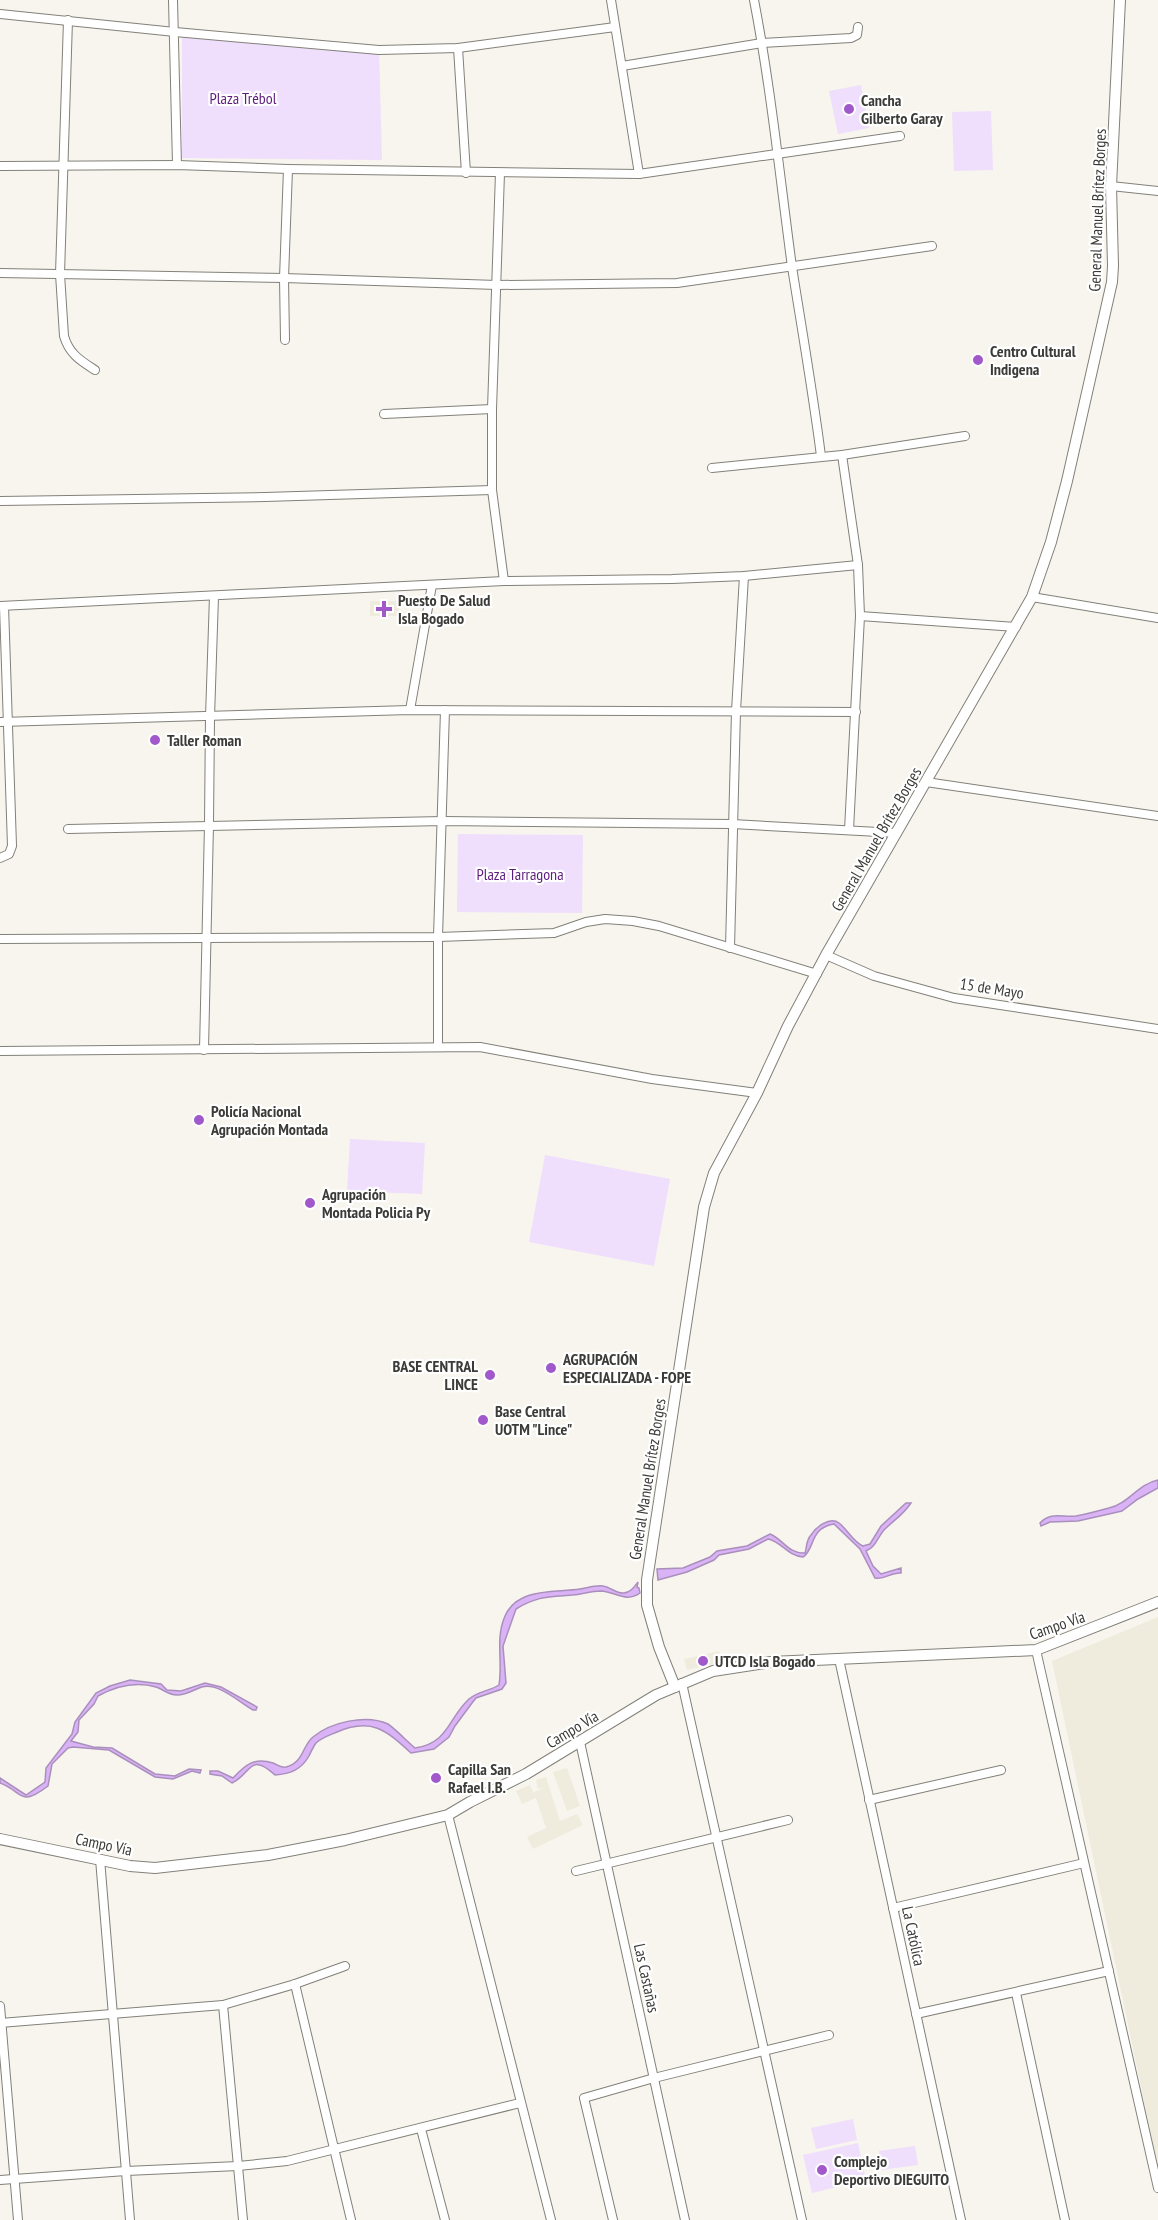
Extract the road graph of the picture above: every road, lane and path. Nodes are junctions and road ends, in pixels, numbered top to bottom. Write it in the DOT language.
graph roads {
  1 [pos="173,0"];
  2 [pos="611,0"];
  3 [pos="754,0"];
  4 [pos="1120,0"];
  5 [pos="0,14"];
  6 [pos="68,20"];
  7 [pos="615,27"];
  8 [pos="858,27"];
  9 [pos="175,32"];
  10 [pos="762,44"];
  11 [pos="458,48"];
  12 [pos="622,66"];
  13 [pos="900,136"];
  14 [pos="779,155"];
  15 [pos="0,165"];
  16 [pos="177,165"];
  17 [pos="63,166"];
  18 [pos="288,169"];
  19 [pos="466,173"];
  20 [pos="500,173"];
  21 [pos="639,174"];
  22 [pos="1111,186"];
  23 [pos="1158,191"];
  24 [pos="932,246"];
  25 [pos="792,267"];
  26 [pos="0,273"];
  27 [pos="60,274"];
  28 [pos="285,278"];
  29 [pos="497,285"];
  30 [pos="285,340"];
  31 [pos="96,370"];
  32 [pos="492,409"];
  33 [pos="384,414"];
  34 [pos="966,436"];
  35 [pos="842,455"];
  36 [pos="821,456"];
  37 [pos="712,468"];
  38 [pos="492,490"];
  39 [pos="0,501"];
  40 [pos="858,565"];
  41 [pos="744,576"];
  42 [pos="504,581"];
  43 [pos="432,585"];
  44 [pos="214,596"];
  45 [pos="1032,597"];
  46 [pos="2,606"];
  47 [pos="860,616"];
  48 [pos="1158,618"];
  49 [pos="1016,627"];
  50 [pos="410,710"];
  51 [pos="445,710"];
  52 [pos="736,711"];
  53 [pos="856,712"];
  54 [pos="210,717"];
  55 [pos="3,722"];
  56 [pos="926,782"];
  57 [pos="1158,816"];
  58 [pos="443,821"];
  59 [pos="209,824"];
  60 [pos="732,824"];
  61 [pos="68,829"];
  62 [pos="849,831"];
  63 [pos="897,833"];
  64 [pos="0,858"];
  65 [pos="206,937"];
  66 [pos="438,937"];
  67 [pos="0,939"];
  68 [pos="730,948"];
  69 [pos="826,955"];
  70 [pos="817,974"];
  71 [pos="1158,1026"];
  72 [pos="438,1047"];
  73 [pos="204,1050"];
  74 [pos="0,1051"];
  75 [pos="757,1092"];
  76 [pos="1158,1602"];
  77 [pos="1036,1650"];
  78 [pos="839,1659"];
  79 [pos="678,1685"];
  80 [pos="580,1742"];
  81 [pos="1001,1770"];
  82 [pos="870,1800"];
  83 [pos="448,1815"];
  84 [pos="788,1820"];
  85 [pos="716,1837"];
  86 [pos="0,1839"];
  87 [pos="100,1859"];
  88 [pos="1084,1863"];
  89 [pos="607,1864"];
  90 [pos="576,1871"];
  91 [pos="893,1908"];
  92 [pos="345,1966"];
  93 [pos="1109,1971"];
  94 [pos="295,1984"];
  95 [pos="1016,1993"];
  96 [pos="223,2005"];
  97 [pos="0,2006"];
  98 [pos="113,2014"];
  99 [pos="916,2014"];
  100 [pos="1,2023"];
  101 [pos="829,2035"];
  102 [pos="764,2050"];
  103 [pos="654,2078"];
  104 [pos="520,2103"];
  105 [pos="421,2129"];
  106 [pos="334,2150"];
  107 [pos="238,2166"];
  108 [pos="126,2171"];
  109 [pos="15,2179"];
  110 [pos="0,2180"];
  111 [pos="1158,2188"];
  112 [pos="18,2220"];
  113 [pos="130,2220"];
  114 [pos="243,2220"];
  115 [pos="351,2220"];
  116 [pos="445,2220"];
  117 [pos="551,2220"];
  118 [pos="614,2220"];
  119 [pos="685,2220"];
  120 [pos="802,2220"];
  121 [pos="961,2220"];
  122 [pos="1065,2220"];
  1 -- 9 [label="street"];
  2 -- 7 [label="street"];
  3 -- 10 [label="street"];
  4 -- 22 [label="street, General Manuel Brítez Borges"];
  5 -- 6 [label="street"];
  6 -- 9 [label="street"];
  6 -- 17 [label="street"];
  7 -- 11 [label="street"];
  7 -- 12 [label="street"];
  8 -- 10 [label="street"];
  9 -- 11 [label="street"];
  9 -- 16 [label="street"];
  10 -- 12 [label="street"];
  10 -- 14 [label="street"];
  11 -- 19 [label="street"];
  12 -- 21 [label="street"];
  13 -- 14 [label="street"];
  14 -- 21 [label="street"];
  14 -- 25 [label="street"];
  15 -- 17 [label="street"];
  16 -- 17 [label="street"];
  16 -- 18 [label="street"];
  17 -- 27 [label="street"];
  18 -- 19 [label="street"];
  18 -- 28 [label="street"];
  19 -- 20 [label="street"];
  20 -- 21 [label="street"];
  20 -- 29 [label="street"];
  22 -- 23 [label="street"];
  22 -- 45 [label="street, General Manuel Brítez Borges"];
  24 -- 25 [label="street"];
  25 -- 29 [label="street"];
  25 -- 36 [label="street"];
  26 -- 27 [label="street"];
  27 -- 28 [label="street"];
  27 -- 31 [label="street"];
  28 -- 29 [label="street"];
  28 -- 30 [label="street"];
  29 -- 32 [label="street"];
  32 -- 33 [label="street"];
  32 -- 38 [label="street"];
  34 -- 35 [label="street"];
  35 -- 36 [label="street"];
  35 -- 40 [label="street"];
  36 -- 37 [label="street"];
  38 -- 39 [label="street"];
  38 -- 42 [label="street"];
  40 -- 41 [label="street"];
  40 -- 47 [label="street"];
  41 -- 42 [label="street"];
  41 -- 52 [label="street"];
  42 -- 43 [label="street"];
  43 -- 44 [label="street"];
  43 -- 50 [label="street"];
  44 -- 46 [label="street"];
  44 -- 54 [label="street"];
  45 -- 48 [label="street"];
  45 -- 49 [label="street, General Manuel Brítez Borges"];
  46 -- 55 [label="street"];
  47 -- 49 [label="street"];
  47 -- 53 [label="street"];
  49 -- 56 [label="street, General Manuel Brítez Borges"];
  50 -- 51 [label="street"];
  50 -- 54 [label="street"];
  51 -- 52 [label="street"];
  51 -- 58 [label="street"];
  52 -- 53 [label="street"];
  52 -- 60 [label="street"];
  53 -- 62 [label="street"];
  54 -- 55 [label="street"];
  54 -- 59 [label="street"];
  55 -- 64 [label="street"];
  56 -- 57 [label="street"];
  56 -- 63 [label="street, General Manuel Brítez Borges"];
  58 -- 59 [label="street"];
  58 -- 60 [label="street"];
  58 -- 66 [label="street"];
  59 -- 61 [label="street"];
  59 -- 65 [label="street"];
  60 -- 62 [label="street"];
  60 -- 68 [label="street"];
  62 -- 63 [label="street"];
  63 -- 69 [label="street, General Manuel Brítez Borges"];
  65 -- 66 [label="street"];
  65 -- 67 [label="street"];
  65 -- 73 [label="street"];
  66 -- 68 [label="street"];
  66 -- 72 [label="street"];
  68 -- 70 [label="street"];
  69 -- 70 [label="street, General Manuel Brítez Borges"];
  69 -- 71 [label="street, 15 de Mayo"];
  70 -- 75 [label="street, General Manuel Brítez Borges"];
  72 -- 73 [label="street"];
  72 -- 75 [label="street"];
  73 -- 74 [label="street"];
  75 -- 79 [label="street, General Manuel Brítez Borges"];
  76 -- 77 [label="street, Campo Vía"];
  77 -- 78 [label="street, Campo Vía"];
  77 -- 88 [label="street"];
  78 -- 79 [label="street, Campo Vía"];
  78 -- 82 [label="street, La Católica"];
  79 -- 80 [label="street, Campo Vía"];
  79 -- 85 [label="street"];
  80 -- 83 [label="street, Campo Vía"];
  80 -- 89 [label="street, Las Castañas"];
  81 -- 82 [label="street"];
  82 -- 91 [label="street, La Católica"];
  83 -- 87 [label="street, Campo Vía"];
  83 -- 104 [label="street"];
  84 -- 85 [label="street"];
  85 -- 89 [label="street"];
  85 -- 102 [label="street"];
  86 -- 87 [label="street, Campo Vía"];
  87 -- 98 [label="street"];
  88 -- 91 [label="street"];
  88 -- 93 [label="street"];
  89 -- 90 [label="street"];
  89 -- 103 [label="street, Las Castañas"];
  91 -- 99 [label="street, La Católica"];
  92 -- 94 [label="street"];
  93 -- 95 [label="street"];
  93 -- 111 [label="street"];
  94 -- 96 [label="street"];
  94 -- 106 [label="street"];
  95 -- 99 [label="street"];
  95 -- 122 [label="street"];
  96 -- 98 [label="street"];
  96 -- 107 [label="street"];
  97 -- 100 [label="street"];
  98 -- 100 [label="street"];
  98 -- 108 [label="street"];
  99 -- 121 [label="street, La Católica"];
  100 -- 109 [label="street"];
  101 -- 102 [label="street"];
  102 -- 103 [label="street"];
  102 -- 120 [label="street"];
  103 -- 118 [label="street"];
  103 -- 119 [label="street, Las Castañas"];
  104 -- 105 [label="street"];
  104 -- 117 [label="street"];
  105 -- 106 [label="street"];
  105 -- 116 [label="street"];
  106 -- 107 [label="street"];
  106 -- 115 [label="street"];
  107 -- 108 [label="street"];
  107 -- 114 [label="street"];
  108 -- 109 [label="street"];
  108 -- 113 [label="street"];
  109 -- 110 [label="street"];
  109 -- 112 [label="street"];
}
